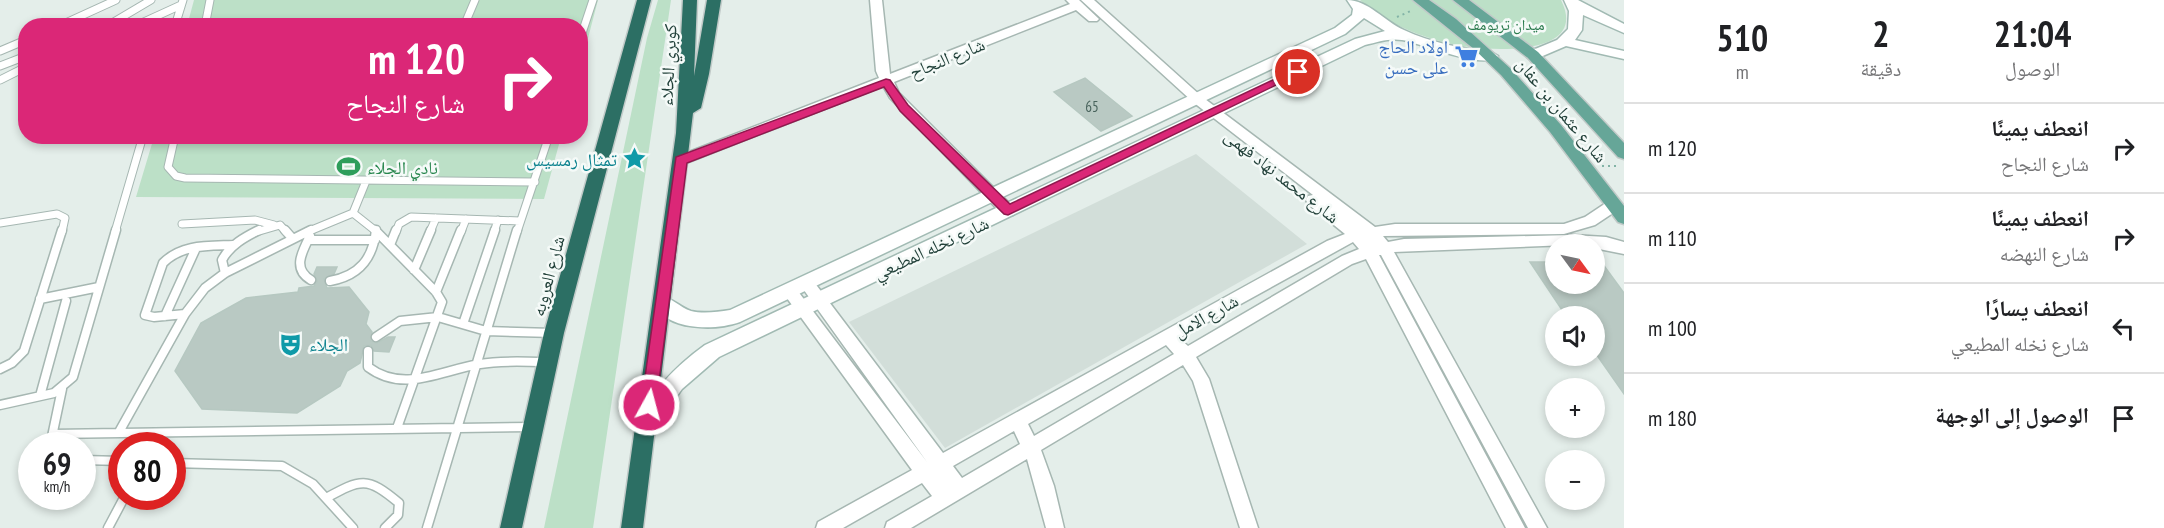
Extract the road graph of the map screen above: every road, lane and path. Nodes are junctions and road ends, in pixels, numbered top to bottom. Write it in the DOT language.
graph roads {
  1 [pos="116,0"];
  2 [pos="151,0"];
  3 [pos="210,0"];
  4 [pos="475,0"];
  5 [pos="593,0"];
  6 [pos="630,0"];
  7 [pos="644,0"];
  8 [pos="690,0"];
  9 [pos="714,0"];
  10 [pos="876,0"];
  11 [pos="1460,0"];
  12 [pos="1079,2"];
  13 [pos="1424,2"];
  14 [pos="182,3"];
  15 [pos="1572,3"];
  16 [pos="1356,5"];
  17 [pos="77,18"];
  18 [pos="121,18"];
  19 [pos="151,18"];
  20 [pos="177,18"];
  21 [pos="206,18"];
  22 [pos="467,18"];
  23 [pos="586,18"];
  24 [pos="1382,24"];
  25 [pos="1624,30"];
  26 [pos="1405,36"];
  27 [pos="634,38"];
  28 [pos="1566,42"];
  29 [pos="18,43"];
  30 [pos="0,51"];
  31 [pos="1533,55"];
  32 [pos="1624,55"];
  33 [pos="1491,56"];
  34 [pos="18,59"];
  35 [pos="0,66"];
  36 [pos="18,71"];
  37 [pos="0,80"];
  38 [pos="886,82"];
  39 [pos="1193,101"];
  40 [pos="1211,114"];
  41 [pos="684,133"];
  42 [pos="141,144"];
  43 [pos="173,144"];
  44 [pos="547,144"];
  45 [pos="1624,153"];
  46 [pos="681,160"];
  47 [pos="366,181"];
  48 [pos="535,182"];
  49 [pos="992,195"];
  50 [pos="1614,205"];
  51 [pos="1008,211"];
  52 [pos="353,213"];
  53 [pos="436,218"];
  54 [pos="1624,218"];
  55 [pos="466,219"];
  56 [pos="498,220"];
  57 [pos="520,220"];
  58 [pos="0,223"];
  59 [pos="182,224"];
  60 [pos="274,225"];
  61 [pos="316,227"];
  62 [pos="376,230"];
  63 [pos="1363,233"];
  64 [pos="292,238"];
  65 [pos="308,240"];
  66 [pos="375,240"];
  67 [pos="233,245"];
  68 [pos="390,245"];
  69 [pos="196,248"];
  70 [pos="1624,248"];
  71 [pos="1376,249"];
  72 [pos="414,270"];
  73 [pos="225,273"];
  74 [pos="311,280"];
  75 [pos="330,281"];
  76 [pos="806,282"];
  77 [pos="99,287"];
  78 [pos="789,290"];
  79 [pos="436,292"];
  80 [pos="40,299"];
  81 [pos="820,300"];
  82 [pos="66,301"];
  83 [pos="662,303"];
  84 [pos="803,309"];
  85 [pos="185,315"];
  86 [pos="165,316"];
  87 [pos="438,317"];
  88 [pos="463,324"];
  89 [pos="486,332"];
  90 [pos="554,333"];
  91 [pos="376,337"];
  92 [pos="1168,337"];
  93 [pos="368,351"];
  94 [pos="1186,355"];
  95 [pos="548,362"];
  96 [pos="476,364"];
  97 [pos="0,369"];
  98 [pos="415,380"];
  99 [pos="62,389"];
  100 [pos="40,396"];
  101 [pos="0,405"];
  102 [pos="1017,421"];
  103 [pos="646,425"];
  104 [pos="533,427"];
  105 [pos="397,428"];
  106 [pos="457,428"];
  107 [pos="53,432"];
  108 [pos="119,432"];
  109 [pos="1032,446"];
  110 [pos="186,463"];
  111 [pos="940,464"];
  112 [pos="925,472"];
  113 [pos="959,489"];
  114 [pos="326,498"];
  115 [pos="944,498"];
  116 [pos="118,510"];
  117 [pos="855,520"];
  118 [pos="108,528"];
  119 [pos="353,528"];
  120 [pos="385,528"];
  121 [pos="427,528"];
  122 [pos="511,528"];
  123 [pos="632,528"];
  124 [pos="825,528"];
  125 [pos="894,528"];
  126 [pos="1055,528"];
  127 [pos="1249,528"];
  128 [pos="1516,528"];
  129 [pos="1538,528"];
  1 -- 17 [label="lane"];
  2 -- 18 [label="lane"];
  3 -- 21 [label="lane"];
  4 -- 22 [label="lane"];
  5 -- 23 [label="lane"];
  6 -- 27 [label="highway"];
  7 -- 27 [label="highway, كوبري الجلاء"];
  8 -- 41 [label="highway, كوبري الجلاء"];
  9 -- 41 [label="highway"];
  10 -- 38 [label="street"];
  11 -- 31 [label="main road, شارع عثمان بن عفان"];
  12 -- 38 [label="street, شارع النجاح"];
  12 -- 39 [label="street, شارع محمد نهاد فهمى"];
  13 -- 24 [label="path"];
  13 -- 33 [label="main road, شارع عثمان بن عفان"];
  14 -- 19 [label="lane"];
  14 -- 20 [label="lane"];
  15 -- 25 [label="street"];
  15 -- 28 [label="street"];
  16 -- 24 [label="street"];
  16 -- 39 [label="street, شارع نخله المطيعي"];
  24 -- 26 [label="street"];
  26 -- 33 [label="street"];
  26 -- 40 [label="street, شارع نخله المطيعي"];
  27 -- 90 [label="highway, شارع العروبه"];
  28 -- 31 [label="street"];
  28 -- 32 [label="street"];
  29 -- 30 [label="lane"];
  31 -- 45 [label="main road, شارع عثمان بن عفان"];
  33 -- 50 [label="main road, شارع عثمان بن عفان"];
  34 -- 35 [label="lane"];
  36 -- 37 [label="lane"];
  38 -- 46 [label="street, شارع النجاح"];
  38 -- 49 [label="street"];
  39 -- 40 [label="street, شارع محمد نهاد فهمى"];
  39 -- 49 [label="street, شارع نخله المطيعي"];
  40 -- 51 [label="street, شارع نخله المطيعي"];
  40 -- 63 [label="street, شارع محمد نهاد فهمى"];
  41 -- 46 [label="highway"];
  42 -- 77 [label="lane"];
  43 -- 47 [label="lane"];
  44 -- 48 [label="lane"];
  46 -- 83 [label="highway"];
  47 -- 48 [label="lane"];
  47 -- 52 [label="lane"];
  48 -- 57 [label="lane"];
  49 -- 51 [label="street"];
  49 -- 76 [label="street, شارع نخله المطيعي"];
  50 -- 54 [label="main road, شارع عثمان بن عفان"];
  50 -- 63 [label="street, شارع الامل"];
  51 -- 81 [label="street, شارع نخله المطيعي"];
  52 -- 61 [label="lane"];
  52 -- 62 [label="lane"];
  53 -- 55 [label="lane"];
  53 -- 68 [label="lane"];
  53 -- 72 [label="lane"];
  55 -- 56 [label="lane"];
  55 -- 79 [label="lane"];
  56 -- 57 [label="lane"];
  56 -- 88 [label="lane"];
  57 -- 89 [label="lane"];
  58 -- 80 [label="lane"];
  59 -- 60 [label="lane"];
  60 -- 64 [label="lane"];
  60 -- 67 [label="lane"];
  61 -- 64 [label="lane"];
  61 -- 65 [label="lane"];
  62 -- 66 [label="lane"];
  62 -- 68 [label="lane"];
  63 -- 71 [label="street, شارع محمد نهاد فهمى"];
  63 -- 92 [label="street, شارع الامل"];
  64 -- 73 [label="lane"];
  65 -- 66 [label="lane"];
  65 -- 74 [label="lane"];
  66 -- 75 [label="lane"];
  67 -- 69 [label="lane"];
  67 -- 73 [label="lane"];
  68 -- 72 [label="lane"];
  69 -- 86 [label="lane"];
  69 -- 86 [label="lane"];
  70 -- 71 [label="street, شارع الامل"];
  71 -- 94 [label="street, شارع الامل"];
  71 -- 128 [label="street"];
  71 -- 129 [label="street"];
  72 -- 79 [label="lane"];
  73 -- 85 [label="lane"];
  76 -- 78 [label="street, شارع نخله المطيعي"];
  76 -- 81 [label="street"];
  77 -- 80 [label="lane"];
  77 -- 99 [label="lane"];
  78 -- 83 [label="street, شارع نخله المطيعي"];
  78 -- 84 [label="street"];
  79 -- 87 [label="lane"];
  80 -- 97 [label="lane"];
  81 -- 84 [label="street, شارع نخله المطيعي"];
  81 -- 111 [label="street"];
  82 -- 100 [label="lane"];
  83 -- 103 [label="highway"];
  84 -- 103 [label="street, شارع نخله المطيعي"];
  84 -- 112 [label="street"];
  85 -- 86 [label="lane"];
  85 -- 108 [label="lane"];
  87 -- 88 [label="lane"];
  87 -- 91 [label="lane"];
  87 -- 98 [label="lane"];
  88 -- 89 [label="lane"];
  89 -- 90 [label="lane"];
  89 -- 96 [label="lane"];
  90 -- 95 [label="highway, شارع العروبه"];
  92 -- 94 [label="street"];
  92 -- 102 [label="street, شارع الامل"];
  93 -- 98 [label="lane"];
  94 -- 109 [label="street, شارع الامل"];
  94 -- 127 [label="street"];
  95 -- 96 [label="lane"];
  95 -- 104 [label="highway, شارع العروبه"];
  96 -- 98 [label="lane"];
  96 -- 106 [label="lane"];
  98 -- 105 [label="lane"];
  99 -- 100 [label="lane"];
  99 -- 107 [label="lane"];
  100 -- 101 [label="lane"];
  102 -- 109 [label="street"];
  102 -- 111 [label="street, شارع الامل"];
  103 -- 123 [label="highway"];
  104 -- 106 [label="lane"];
  104 -- 122 [label="highway, شارع العروبه"];
  105 -- 106 [label="lane"];
  105 -- 108 [label="lane"];
  106 -- 121 [label="lane"];
  109 -- 113 [label="street, شارع الامل"];
  109 -- 126 [label="street"];
  110 -- 114 [label="lane"];
  111 -- 112 [label="street, شارع الامل"];
  111 -- 113 [label="street"];
  112 -- 115 [label="street"];
  112 -- 117 [label="street, شارع الامل"];
  113 -- 115 [label="street, شارع الامل"];
  114 -- 119 [label="lane"];
  114 -- 120 [label="lane"];
  115 -- 125 [label="street, شارع الامل"];
  116 -- 118 [label="lane"];
  117 -- 124 [label="street, شارع الامل"];
}
